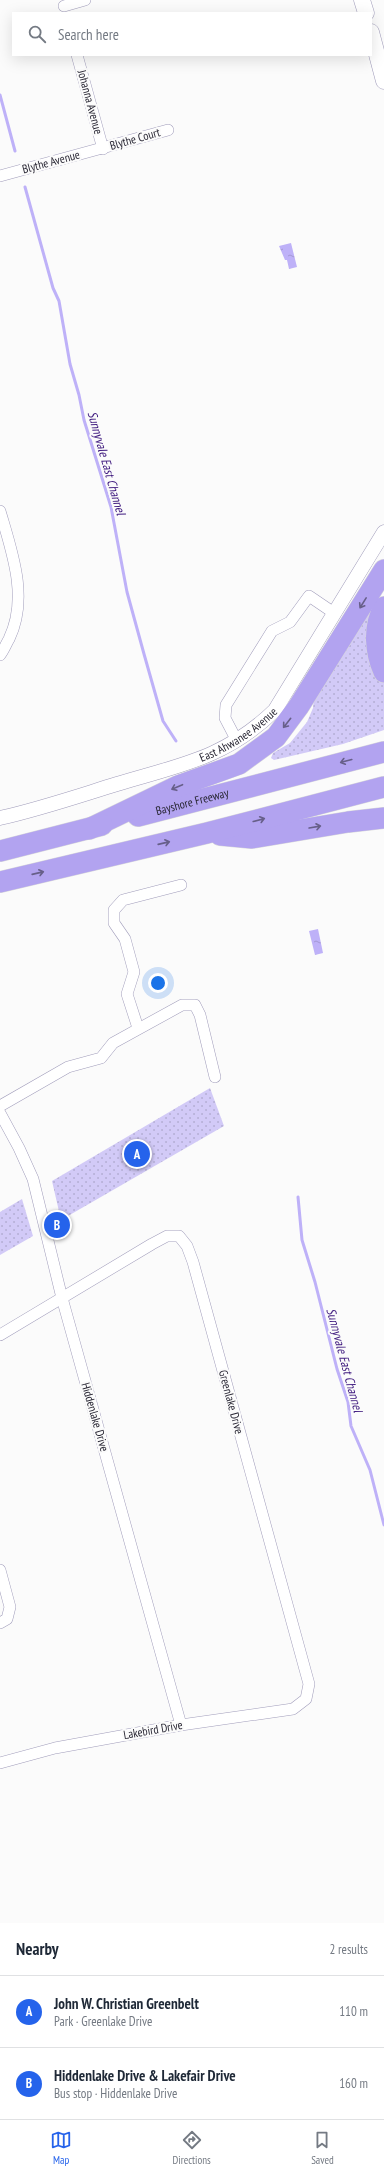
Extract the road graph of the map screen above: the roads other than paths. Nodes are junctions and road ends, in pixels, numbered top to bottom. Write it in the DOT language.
graph roads {
  1 [pos="85,0"];
  2 [pos="362,0"];
  3 [pos="64,6"];
  4 [pos="366,12"];
  5 [pos="372,36"];
  6 [pos="77,56"];
  7 [pos="384,81"];
  8 [pos="168,130"];
  9 [pos="103,149"];
  10 [pos="0,176"];
  11 [pos="0,511"];
  12 [pos="384,532"];
  13 [pos="384,570"];
  14 [pos="384,607"];
  15 [pos="334,613"];
  16 [pos="0,655"];
  17 [pos="384,672"];
  18 [pos="238,741"];
  19 [pos="384,752"];
  20 [pos="384,787"];
  21 [pos="0,818"];
  22 [pos="384,818"];
  23 [pos="89,829"];
  24 [pos="208,833"];
  25 [pos="0,851"];
  26 [pos="0,882"];
  27 [pos="181,884"];
  28 [pos="138,1028"];
  29 [pos="216,1077"];
  30 [pos="0,1106"];
  31 [pos="0,1113"];
  32 [pos="62,1298"];
  33 [pos="0,1335"];
  34 [pos="0,1570"];
  35 [pos="0,1623"];
  36 [pos="306,1699"];
  37 [pos="181,1724"];
  38 [pos="0,1764"];
  1 -- 3 [label="street"];
  2 -- 4 [label="main road"];
  5 -- 7 [label="main road"];
  6 -- 9 [label="street, Johanna Avenue"];
  8 -- 9 [label="street, Blythe Court"];
  9 -- 10 [label="street, Blythe Avenue"];
  11 -- 16 [label="street"];
  12 -- 15 [label="street, East Ahwanee Avenue"];
  13 -- 23 [label="highway, one-way"];
  14 -- 17 [label="highway"];
  15 -- 18 [label="street, East Ahwanee Avenue"];
  15 -- 18 [label="street"];
  18 -- 21 [label="street, East Ahwanee Avenue"];
  19 -- 23 [label="highway, Bayshore Freeway, one-way"];
  24 -- 20 [label="highway, one-way"];
  24 -- 22 [label="highway, one-way"];
  23 -- 25 [label="highway, Bayshore Freeway"];
  26 -- 24 [label="highway, one-way"];
  27 -- 28 [label="street"];
  28 -- 29 [label="street"];
  28 -- 30 [label="street"];
  31 -- 32 [label="street, Hiddenlake Drive"];
  32 -- 33 [label="street"];
  32 -- 36 [label="street, Greenlake Drive"];
  32 -- 37 [label="street, Hiddenlake Drive"];
  34 -- 35 [label="street"];
  36 -- 37 [label="street, Lakebird Drive"];
  37 -- 38 [label="street, Lakebird Drive"];
}
